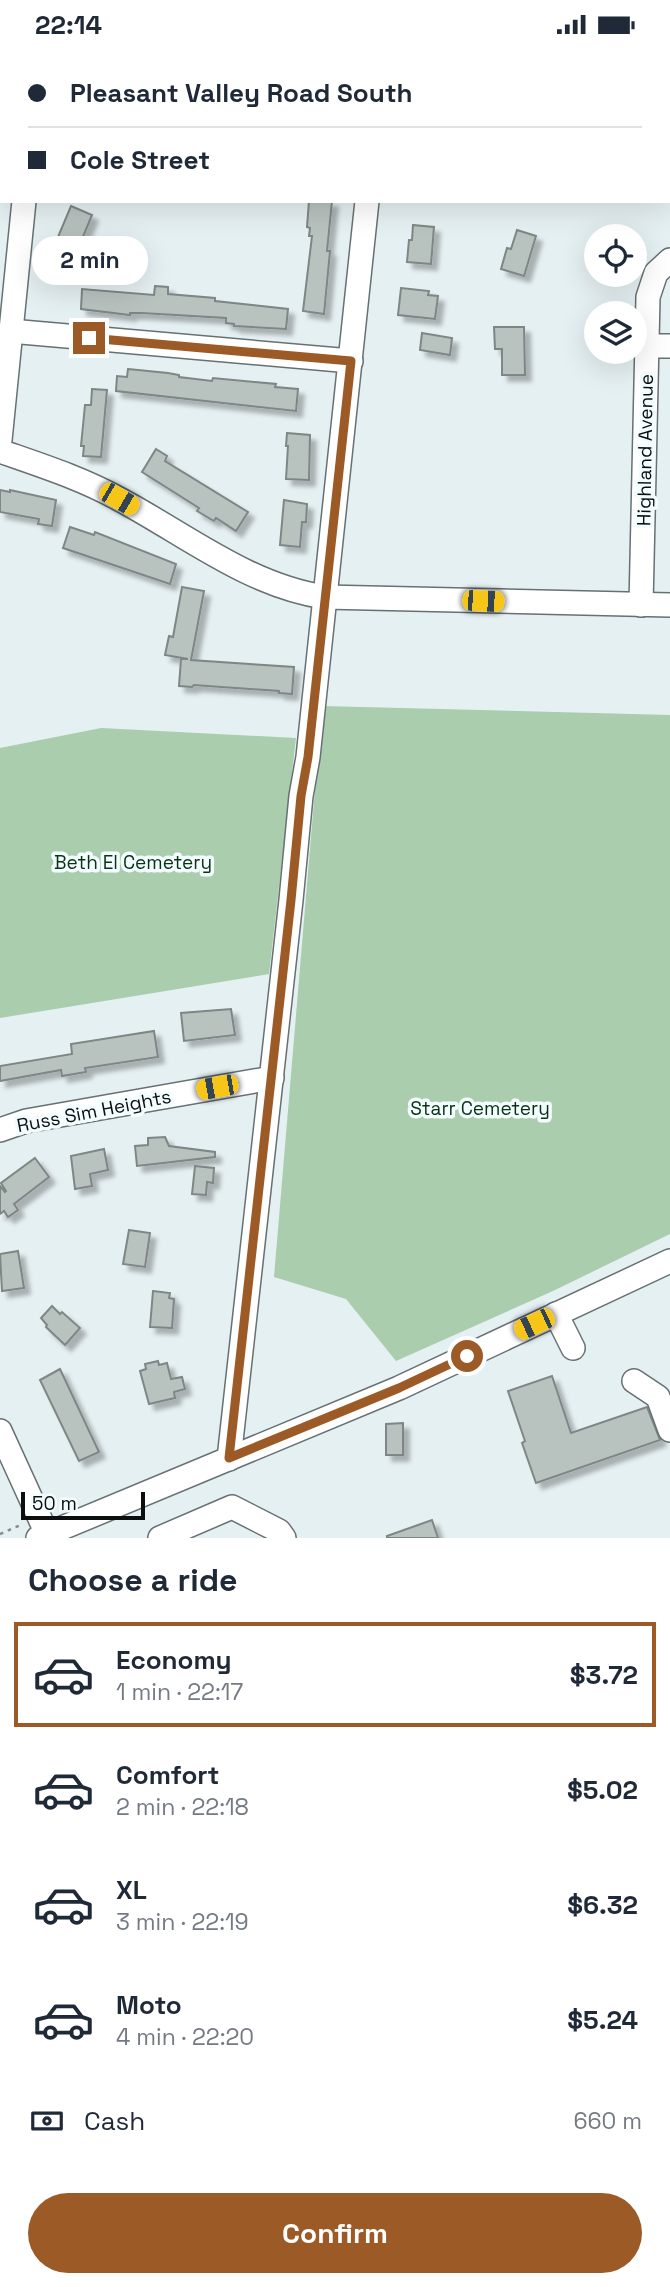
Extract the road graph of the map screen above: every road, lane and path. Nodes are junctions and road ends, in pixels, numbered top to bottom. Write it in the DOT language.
graph roads {
  1 [pos="24,203"];
  2 [pos="367,203"];
  3 [pos="670,260"];
  4 [pos="10,331"];
  5 [pos="659,346"];
  6 [pos="351,361"];
  7 [pos="0,440"];
  8 [pos="0,451"];
  9 [pos="325,597"];
  10 [pos="641,605"];
  11 [pos="670,605"];
  12 [pos="272,1078"];
  13 [pos="0,1130"];
  14 [pos="670,1261"];
  15 [pos="556,1314"];
  16 [pos="573,1348"];
  17 [pos="634,1381"];
  18 [pos="670,1430"];
  19 [pos="0,1431"];
  20 [pos="229,1458"];
  21 [pos="42,1536"];
  22 [pos="160,1538"];
  23 [pos="284,1538"];
  1 -- 4 [label="street"];
  2 -- 6 [label="street"];
  3 -- 5 [label="street, Highland Avenue"];
  4 -- 6 [label="street"];
  4 -- 7 [label="street"];
  5 -- 10 [label="street, Highland Avenue"];
  6 -- 9 [label="street"];
  8 -- 9 [label="street"];
  9 -- 10 [label="street"];
  9 -- 12 [label="street"];
  10 -- 11 [label="street"];
  12 -- 13 [label="street, Russ Sim Heights"];
  12 -- 20 [label="street"];
  14 -- 15 [label="street"];
  15 -- 16 [label="street"];
  15 -- 20 [label="street"];
  17 -- 18 [label="street"];
  19 -- 21 [label="street"];
  20 -- 21 [label="street"];
  22 -- 23 [label="street"];
}
